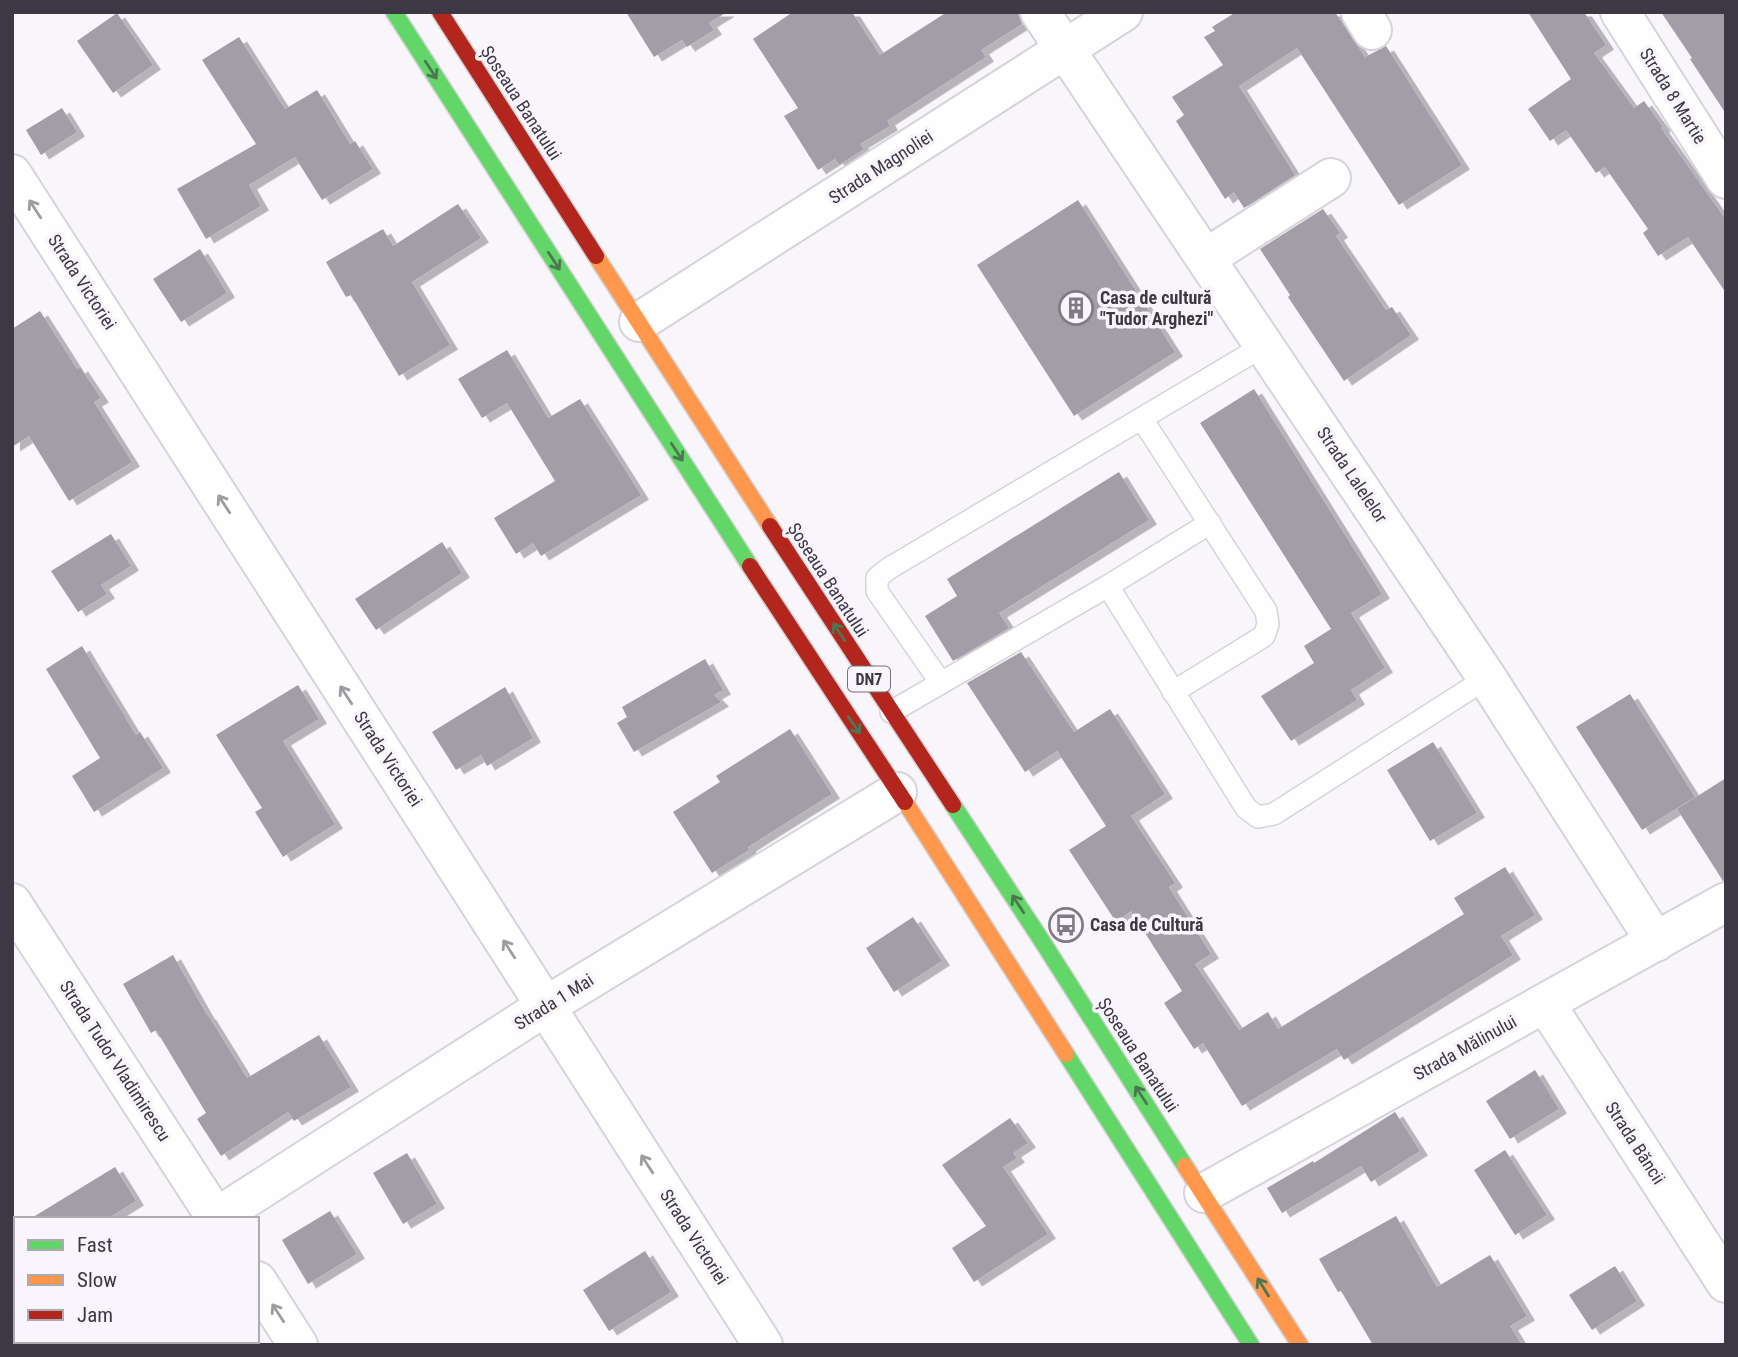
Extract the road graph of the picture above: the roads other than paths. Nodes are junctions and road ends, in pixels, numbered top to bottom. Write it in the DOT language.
graph roads {
  1 [pos="394,12"];
  2 [pos="440,12"];
  3 [pos="1040,12"];
  4 [pos="1123,12"];
  5 [pos="1620,12"];
  6 [pos="1065,48"];
  7 [pos="12,174"];
  8 [pos="1331,178"];
  9 [pos="1726,179"];
  10 [pos="1206,258"];
  11 [pos="639,322"];
  12 [pos="1265,345"];
  13 [pos="1142,419"];
  14 [pos="1210,523"];
  15 [pos="1108,586"];
  16 [pos="1487,677"];
  17 [pos="941,683"];
  18 [pos="1173,692"];
  19 [pos="891,712"];
  20 [pos="897,792"];
  21 [pos="1726,902"];
  22 [pos="12,903"];
  23 [pos="1656,942"];
  24 [pos="1545,1003"];
  25 [pos="546,1006"];
  26 [pos="1204,1193"];
  27 [pos="215,1217"];
  28 [pos="218,1217"];
  29 [pos="1726,1283"];
  30 [pos="259,1284"];
  31 [pos="298,1345"];
  32 [pos="763,1345"];
  33 [pos="1251,1345"];
  34 [pos="1300,1345"];
  1 -- 20 [label="main road, DN7, one-way"];
  2 -- 11 [label="main road, Șoseaua Banatului / DN7"];
  3 -- 6 [label="street, Strada Lalelelor"];
  4 -- 6 [label="street, Strada Magnoliei"];
  5 -- 9 [label="street, Strada 8 Martie"];
  6 -- 10 [label="street, Strada Lalelelor"];
  6 -- 11 [label="street, Strada Magnoliei"];
  25 -- 7 [label="street, Strada Victoriei, one-way"];
  8 -- 10 [label="street"];
  10 -- 12 [label="street, Strada Lalelelor"];
  19 -- 11 [label="main road, Șoseaua Banatului / DN7, one-way"];
  12 -- 13 [label="lane"];
  12 -- 16 [label="street, Strada Lalelelor"];
  13 -- 14 [label="lane"];
  13 -- 17 [label="lane"];
  14 -- 15 [label="lane"];
  14 -- 18 [label="lane"];
  15 -- 17 [label="lane"];
  15 -- 18 [label="lane"];
  16 -- 18 [label="lane"];
  16 -- 23 [label="street, Strada Lalelelor"];
  17 -- 19 [label="lane"];
  26 -- 19 [label="main road, Șoseaua Banatului / DN7, one-way"];
  20 -- 25 [label="street, Strada 1 Mai"];
  20 -- 33 [label="main road, DN7"];
  21 -- 23 [label="street, Strada Mălinului"];
  22 -- 27 [label="street, Strada Tudor Vladimirescu"];
  23 -- 24 [label="street, Strada Mălinului"];
  24 -- 26 [label="street, Strada Mălinului"];
  24 -- 29 [label="street, Strada Băncii"];
  25 -- 28 [label="street, Strada 1 Mai"];
  32 -- 25 [label="street, Strada Victoriei, one-way"];
  34 -- 26 [label="main road, Șoseaua Banatului / DN7, one-way"];
  31 -- 30 [label="street, one-way"];
}
